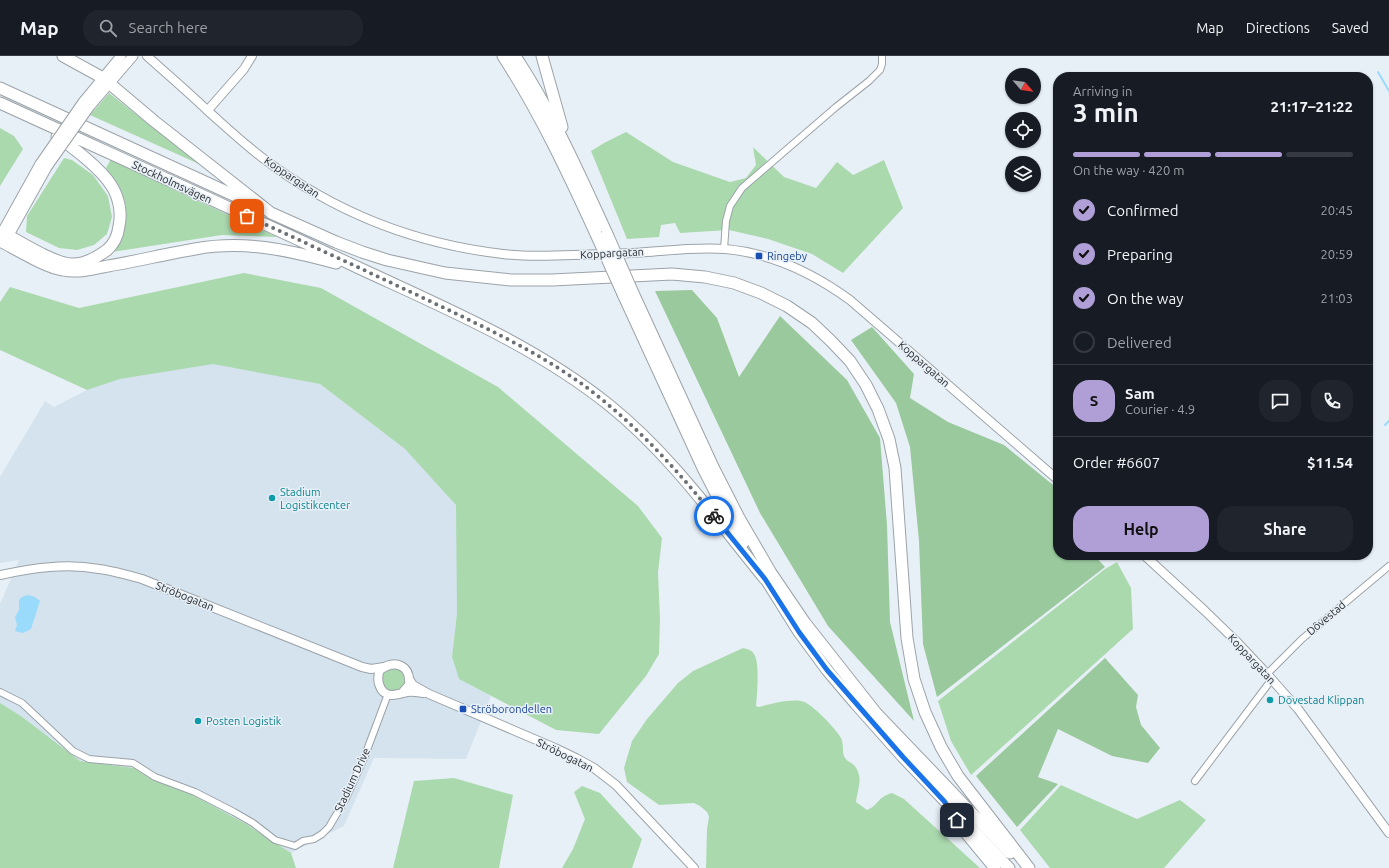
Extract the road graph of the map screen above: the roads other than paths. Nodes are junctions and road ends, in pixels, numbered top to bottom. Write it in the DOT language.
graph roads {
  1 [pos="63,56"];
  2 [pos="147,56"];
  3 [pos="252,56"];
  4 [pos="503,56"];
  5 [pos="515,56"];
  6 [pos="542,56"];
  7 [pos="882,56"];
  8 [pos="125,58"];
  9 [pos="106,81"];
  10 [pos="0,88"];
  11 [pos="0,103"];
  12 [pos="208,110"];
  13 [pos="574,162"];
  14 [pos="272,213"];
  15 [pos="601,234"];
  16 [pos="2,239"];
  17 [pos="724,249"];
  18 [pos="367,272"];
  19 [pos="628,293"];
  20 [pos="1053,476"];
  21 [pos="1150,560"];
  22 [pos="1389,566"];
  23 [pos="0,575"];
  24 [pos="765,579"];
  25 [pos="362,666"];
  26 [pos="384,667"];
  27 [pos="1269,676"];
  28 [pos="378,679"];
  29 [pos="409,679"];
  30 [pos="0,692"];
  31 [pos="402,693"];
  32 [pos="388,694"];
  33 [pos="429,694"];
  34 [pos="1195,781"];
  35 [pos="944,801"];
  36 [pos="1389,833"];
  37 [pos="694,868"];
  38 [pos="995,868"];
  39 [pos="1010,868"];
  40 [pos="1025,868"];
  41 [pos="1029,868"];
  1 -- 9 [label="highway"];
  2 -- 12 [label="street, Koppargatan"];
  3 -- 12 [label="street"];
  4 -- 15 [label="highway"];
  5 -- 13 [label="highway"];
  6 -- 13 [label="highway"];
  7 -- 17 [label="street"];
  8 -- 9 [label="main road"];
  9 -- 14 [label="highway"];
  9 -- 16 [label="main road, bridge"];
  10 -- 14 [label="highway, Stockholmsvägen"];
  11 -- 16 [label="highway"];
  11 -- 18 [label="highway, Stockholmsvägen"];
  12 -- 17 [label="street, Koppargatan"];
  13 -- 15 [label="highway"];
  14 -- 41 [label="highway"];
  15 -- 19 [label="highway, bridge"];
  16 -- 18 [label="highway"];
  17 -- 20 [label="street, Koppargatan"];
  18 -- 24 [label="highway, Stockholmsvägen"];
  19 -- 24 [label="highway"];
  19 -- 40 [label="highway"];
  21 -- 27 [label="street, Koppargatan"];
  22 -- 27 [label="street, Dövestad"];
  23 -- 25 [label="street, Ströbogatan"];
  24 -- 35 [label="highway"];
  25 -- 26 [label="street, Ströbogatan"];
  25 -- 28 [label="street, Ströbogatan"];
  26 -- 28 [label="street"];
  26 -- 29 [label="street"];
  27 -- 34 [label="street, Dövestad"];
  27 -- 36 [label="street, Koppargatan"];
  28 -- 32 [label="street"];
  29 -- 31 [label="street"];
  29 -- 33 [label="street, Ströbogatan"];
  30 -- 32 [label="street, Stadium Drive"];
  31 -- 32 [label="street"];
  31 -- 33 [label="street, Ströbogatan"];
  33 -- 37 [label="street, Ströbogatan"];
  35 -- 38 [label="highway"];
  35 -- 39 [label="highway"];
}
